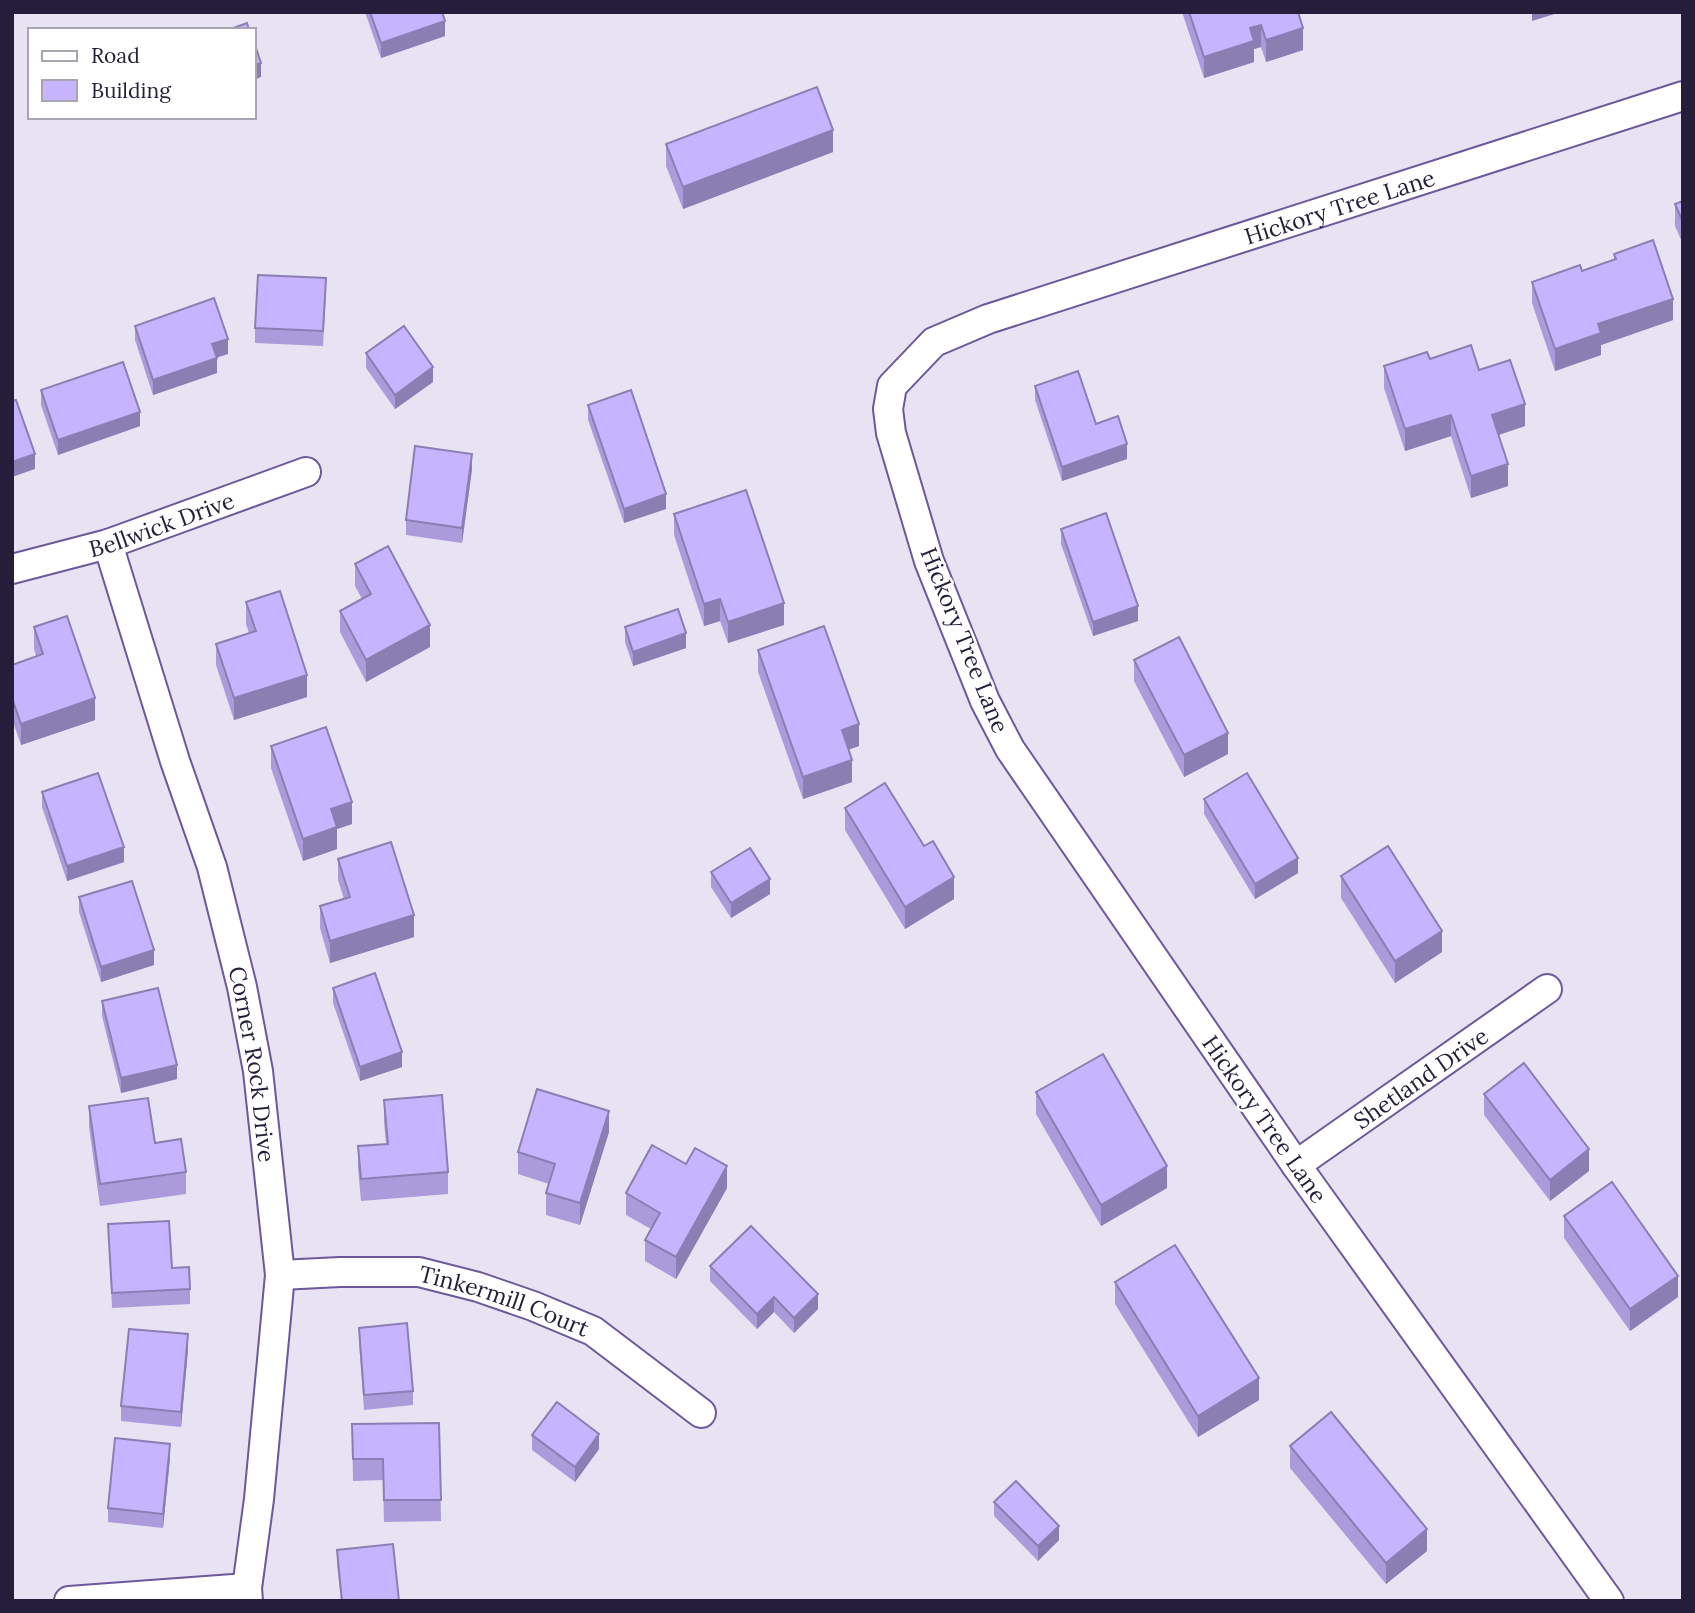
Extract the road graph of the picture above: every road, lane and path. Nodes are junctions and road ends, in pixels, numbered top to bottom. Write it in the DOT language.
graph roads {
  1 [pos="1683,96"];
  2 [pos="306,472"];
  3 [pos="108,544"];
  4 [pos="12,569"];
  5 [pos="1547,989"];
  6 [pos="1296,1165"];
  7 [pos="280,1275"];
  8 [pos="701,1413"];
  9 [pos="247,1594"];
  10 [pos="69,1601"];
  11 [pos="1609,1601"];
  1 -- 6 [label="street, Hickory Tree Lane"];
  2 -- 3 [label="street, Bellwick Drive"];
  3 -- 4 [label="street, Bellwick Drive"];
  3 -- 7 [label="street, Corner Rock Drive"];
  5 -- 6 [label="street, Shetland Drive"];
  6 -- 11 [label="street, Hickory Tree Lane"];
  7 -- 8 [label="street, Tinkermill Court"];
  7 -- 9 [label="street, Corner Rock Drive"];
  9 -- 10 [label="street"];
}
